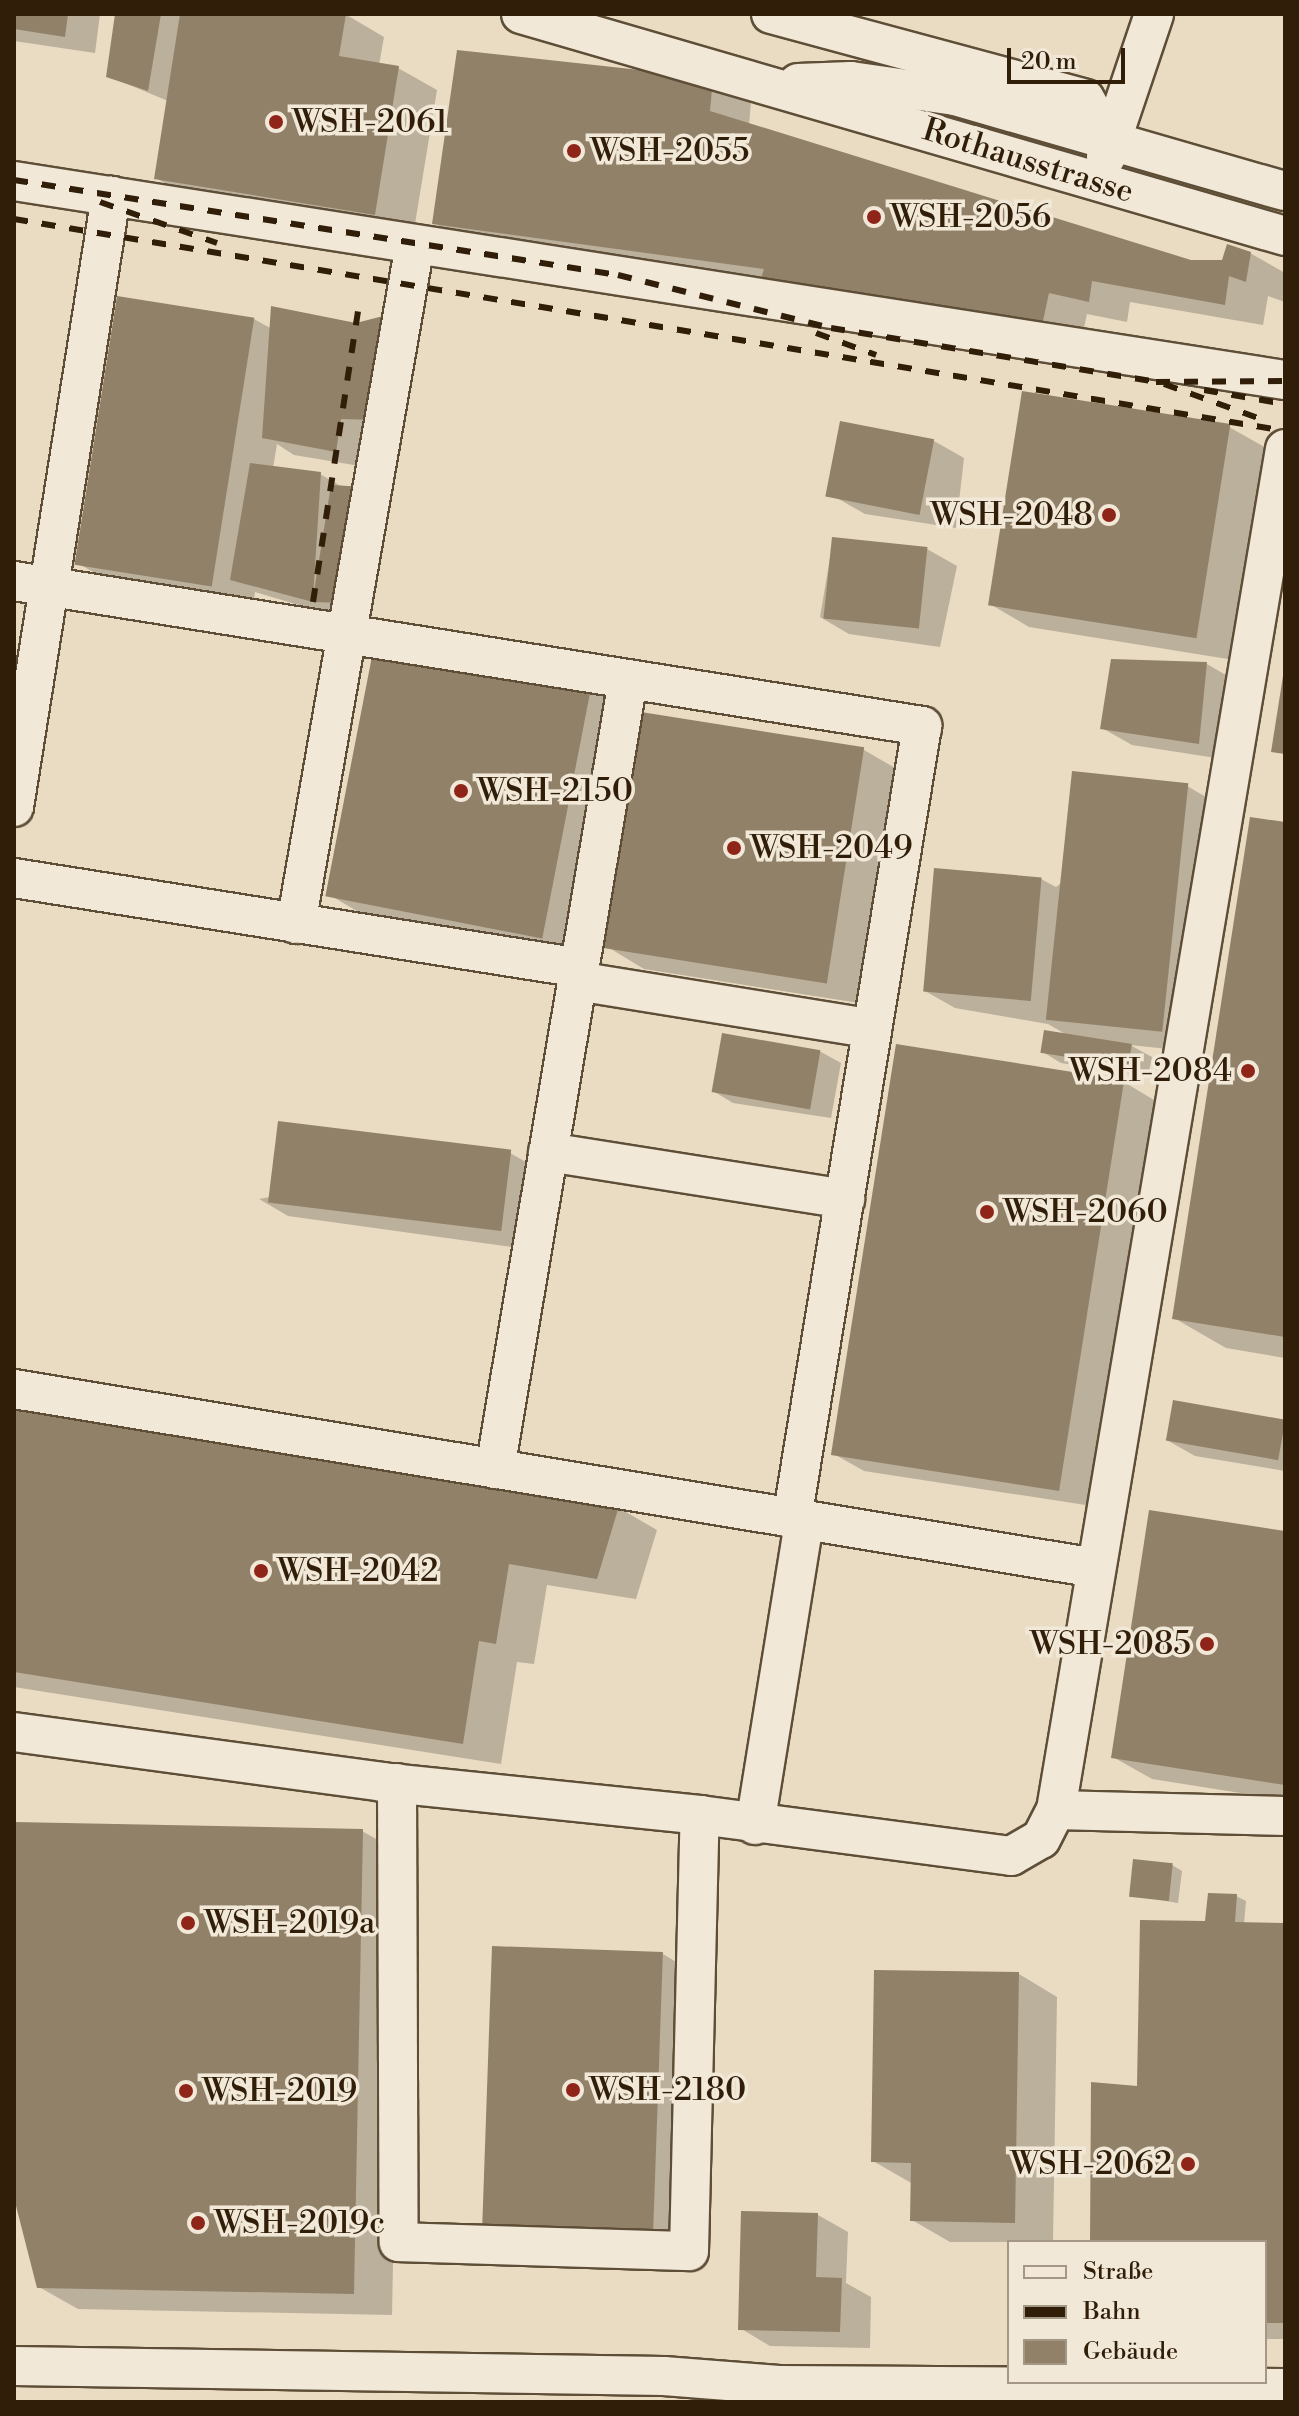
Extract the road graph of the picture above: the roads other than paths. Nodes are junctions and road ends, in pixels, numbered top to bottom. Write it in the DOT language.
graph roads {
  1 [pos="521,14"];
  2 [pos="771,14"];
  3 [pos="1154,14"];
  4 [pos="848,24"];
  5 [pos="771,85"];
  6 [pos="1110,143"];
  7 [pos="14,181"];
  8 [pos="1099,183"];
  9 [pos="1285,191"];
  10 [pos="111,196"];
  11 [pos="1285,236"];
  12 [pos="415,244"];
  13 [pos="1285,380"];
  14 [pos="1285,449"];
  15 [pos="31,583"];
  16 [pos="347,635"];
  17 [pos="628,680"];
  18 [pos="14,807"];
  19 [pos="14,878"];
  20 [pos="296,924"];
  21 [pos="579,974"];
  22 [pos="872,1029"];
  23 [pos="548,1152"];
  24 [pos="845,1199"];
  25 [pos="14,1389"];
  26 [pos="495,1469"];
  27 [pos="798,1520"];
  28 [pos="1095,1568"];
  29 [pos="14,1732"];
  30 [pos="397,1783"];
  31 [pos="1056,1810"];
  32 [pos="700,1815"];
  33 [pos="1285,1816"];
  34 [pos="755,1825"];
  35 [pos="14,2366"];
  36 [pos="1285,2388"];
  37 [pos="771,2394"];
  1 -- 5 [label="street, Rothausstrasse"];
  2 -- 4 [label="street"];
  3 -- 6 [label="street"];
  4 -- 6 [label="street"];
  5 -- 6 [label="street, Rothausstrasse"];
  5 -- 8 [label="street, Rothausstrasse"];
  6 -- 8 [label="street"];
  6 -- 9 [label="street, Rothausstrasse"];
  7 -- 10 [label="street"];
  8 -- 11 [label="street, Rothausstrasse"];
  10 -- 12 [label="street"];
  10 -- 15 [label="street"];
  12 -- 13 [label="street"];
  12 -- 16 [label="street"];
  14 -- 28 [label="street"];
  15 -- 16 [label="street"];
  15 -- 18 [label="street"];
  16 -- 17 [label="street"];
  16 -- 20 [label="street"];
  17 -- 21 [label="street"];
  17 -- 22 [label="street"];
  19 -- 20 [label="street"];
  20 -- 21 [label="street"];
  21 -- 22 [label="street"];
  21 -- 23 [label="street"];
  22 -- 24 [label="street"];
  23 -- 24 [label="street"];
  23 -- 26 [label="street"];
  24 -- 27 [label="street"];
  25 -- 26 [label="street"];
  26 -- 27 [label="street"];
  27 -- 28 [label="street"];
  27 -- 34 [label="street"];
  28 -- 31 [label="street"];
  29 -- 30 [label="street"];
  30 -- 32 [label="street"];
  30 -- 32 [label="street"];
  31 -- 33 [label="street"];
  31 -- 34 [label="street"];
  32 -- 34 [label="street"];
  35 -- 37 [label="street"];
  36 -- 37 [label="street"];
}
